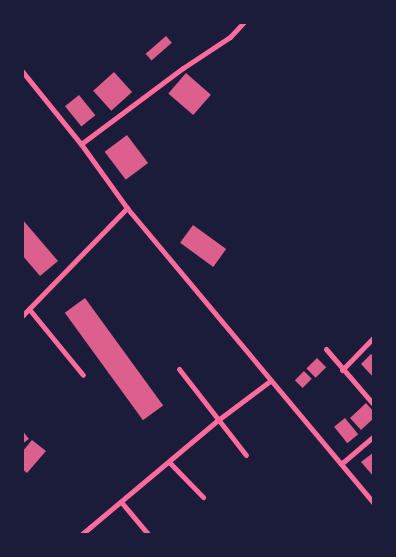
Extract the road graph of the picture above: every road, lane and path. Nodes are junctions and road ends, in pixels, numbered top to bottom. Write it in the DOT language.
graph roads {
  1 [pos="244,22"];
  2 [pos="22,71"];
  3 [pos="81,144"];
  4 [pos="127,208"];
  5 [pos="29,309"];
  6 [pos="22,316"];
  7 [pos="374,337"];
  8 [pos="326,349"];
  9 [pos="178,369"];
  10 [pos="342,370"];
  11 [pos="83,375"];
  12 [pos="270,381"];
  13 [pos="374,405"];
  14 [pos="218,420"];
  15 [pos="374,436"];
  16 [pos="246,455"];
  17 [pos="169,462"];
  18 [pos="341,464"];
  19 [pos="203,497"];
  20 [pos="122,503"];
  21 [pos="374,503"];
  22 [pos="82,534"];
  23 [pos="148,534"];
  1 -- 3 [label="street"];
  2 -- 3 [label="street"];
  3 -- 4 [label="street"];
  4 -- 5 [label="street"];
  4 -- 12 [label="street"];
  5 -- 6 [label="street"];
  5 -- 11 [label="street"];
  7 -- 10 [label="street"];
  8 -- 10 [label="street"];
  9 -- 14 [label="street"];
  10 -- 13 [label="street"];
  12 -- 14 [label="street"];
  12 -- 18 [label="street"];
  14 -- 16 [label="street"];
  14 -- 17 [label="street"];
  15 -- 18 [label="street"];
  17 -- 19 [label="street"];
  17 -- 20 [label="street"];
  18 -- 21 [label="street"];
  20 -- 22 [label="street"];
  20 -- 23 [label="street"];
}
